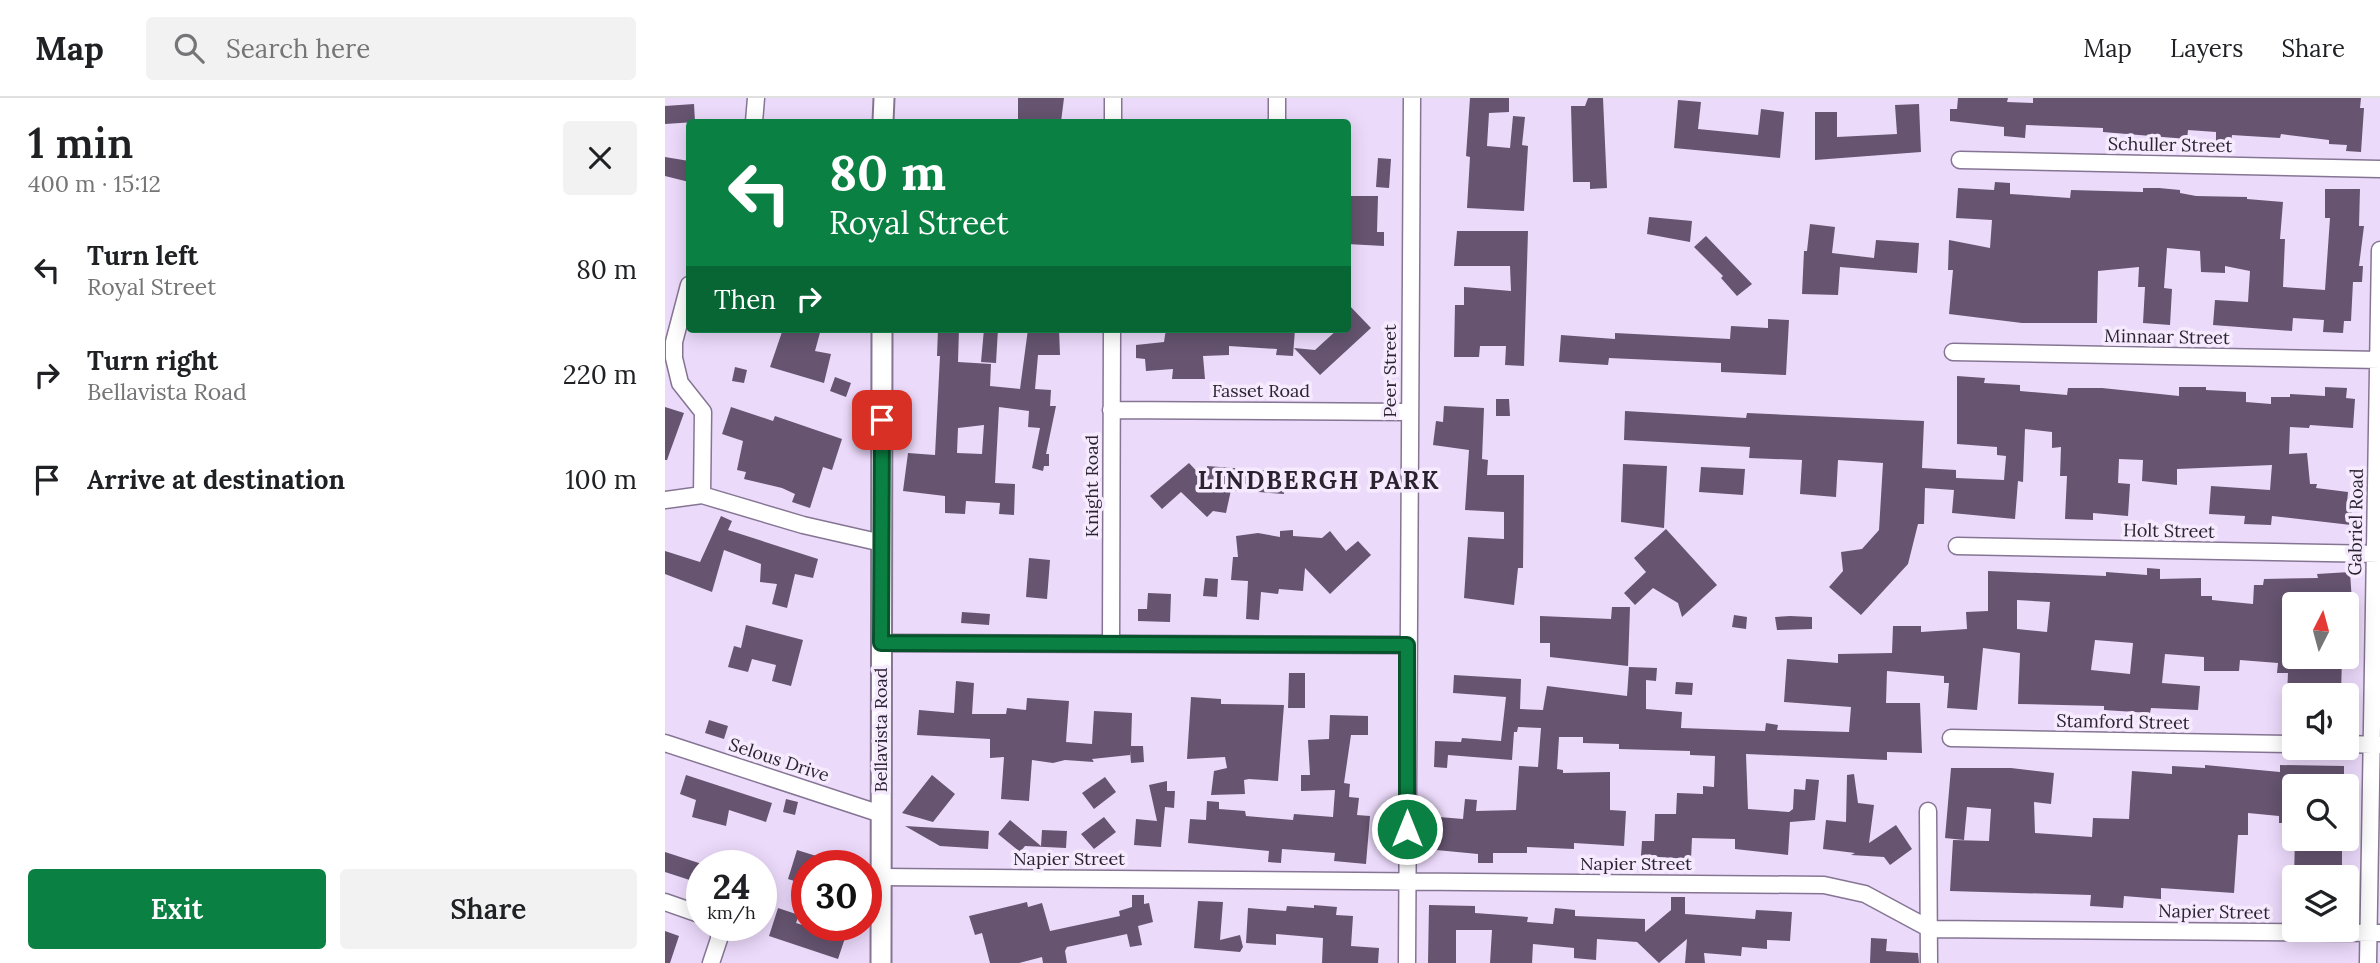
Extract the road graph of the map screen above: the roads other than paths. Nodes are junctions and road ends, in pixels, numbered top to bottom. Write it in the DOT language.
graph roads {
  1 [pos="756,98"];
  2 [pos="884,98"];
  3 [pos="1113,98"];
  4 [pos="1277,98"];
  5 [pos="1412,98"];
  6 [pos="754,119"];
  7 [pos="884,119"];
  8 [pos="1113,119"];
  9 [pos="1277,119"];
  10 [pos="1960,160"];
  11 [pos="2380,169"];
  12 [pos="2380,250"];
  13 [pos="686,296"];
  14 [pos="882,333"];
  15 [pos="1112,333"];
  16 [pos="1953,352"];
  17 [pos="2379,360"];
  18 [pos="1111,410"];
  19 [pos="1409,412"];
  20 [pos="702,495"];
  21 [pos="665,500"];
  22 [pos="882,543"];
  23 [pos="1957,546"];
  24 [pos="2377,554"];
  25 [pos="881,643"];
  26 [pos="1111,644"];
  27 [pos="1407,645"];
  28 [pos="1951,738"];
  29 [pos="665,743"];
  30 [pos="2282,744"];
  31 [pos="2376,745"];
  32 [pos="1929,811"];
  33 [pos="881,814"];
  34 [pos="881,850"];
  35 [pos="882,877"];
  36 [pos="1407,881"];
  37 [pos="665,902"];
  38 [pos="686,909"];
  39 [pos="1930,929"];
  40 [pos="2375,933"];
  41 [pos="718,941"];
  42 [pos="881,941"];
  43 [pos="711,963"];
  44 [pos="881,963"];
  45 [pos="1407,963"];
  46 [pos="1930,963"];
  47 [pos="2368,963"];
  1 -- 6 [label="street"];
  2 -- 7 [label="street"];
  3 -- 8 [label="street"];
  4 -- 9 [label="street"];
  5 -- 19 [label="street, Peer Street"];
  10 -- 11 [label="street, Schuller Street"];
  12 -- 17 [label="street, Gabriel Road"];
  13 -- 20 [label="street"];
  14 -- 22 [label="street, Bellavista Road"];
  15 -- 18 [label="street, Knight Road"];
  16 -- 17 [label="street, Minnaar Street"];
  17 -- 24 [label="street, Gabriel Road"];
  18 -- 19 [label="street, Fasset Road"];
  18 -- 26 [label="street, Knight Road"];
  19 -- 27 [label="street, Peer Street"];
  20 -- 21 [label="street"];
  20 -- 22 [label="street"];
  22 -- 25 [label="street, Bellavista Road"];
  23 -- 24 [label="street, Holt Street"];
  24 -- 31 [label="street, Gabriel Road"];
  25 -- 26 [label="street"];
  25 -- 33 [label="street, Bellavista Road"];
  26 -- 27 [label="street"];
  27 -- 36 [label="street, Peer Street"];
  28 -- 30 [label="street, Stamford Street"];
  29 -- 33 [label="street, Selous Drive"];
  31 -- 40 [label="street, Gabriel Road"];
  32 -- 39 [label="street"];
  33 -- 34 [label="street, Bellavista Road"];
  35 -- 36 [label="street, Napier Street"];
  36 -- 39 [label="street, Napier Street"];
  36 -- 45 [label="street, Peer Street"];
  37 -- 38 [label="street"];
  39 -- 40 [label="street, Napier Street"];
  39 -- 46 [label="street"];
  40 -- 47 [label="street, Gabriel Road"];
  41 -- 43 [label="street"];
  42 -- 44 [label="street, Bellavista Road"];
}
